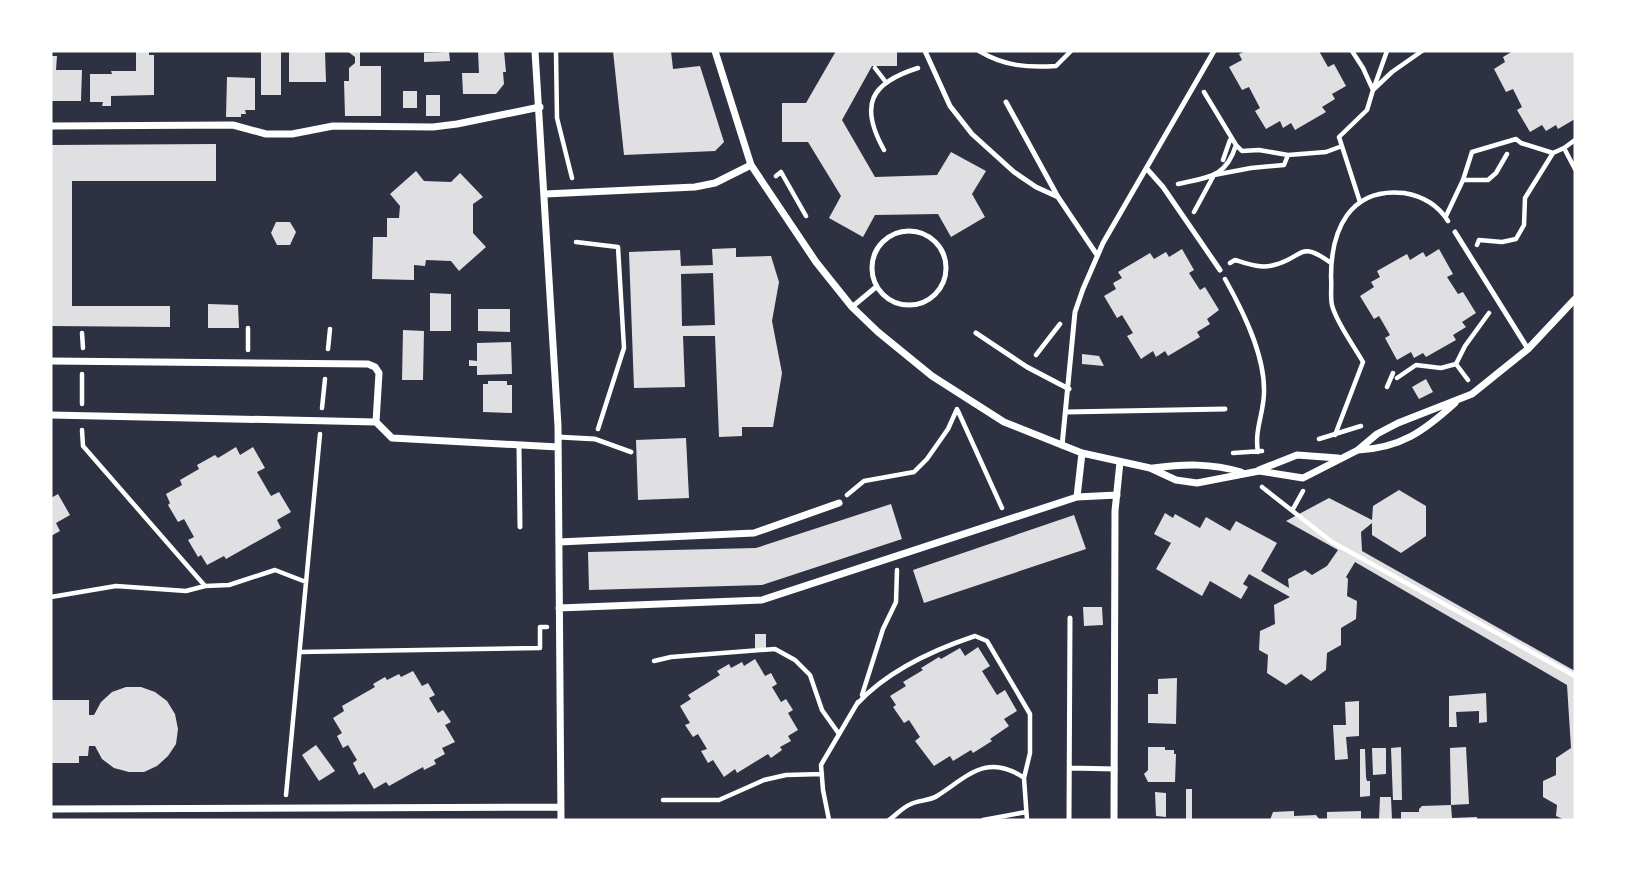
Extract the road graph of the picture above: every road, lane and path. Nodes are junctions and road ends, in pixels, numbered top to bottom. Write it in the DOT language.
graph roads {
  1 [pos="536,51"];
  2 [pos="555,51"];
  3 [pos="715,51"];
  4 [pos="925,51"];
  5 [pos="979,51"];
  6 [pos="1071,51"];
  7 [pos="1214,51"];
  8 [pos="1352,51"];
  9 [pos="1387,51"];
  10 [pos="1422,51"];
  11 [pos="930,65"];
  12 [pos="875,68"];
  13 [pos="1196,80"];
  14 [pos="886,81"];
  15 [pos="1373,90"];
  16 [pos="1006,102"];
  17 [pos="540,107"];
  18 [pos="51,126"];
  19 [pos="1230,140"];
  20 [pos="1575,140"];
  21 [pos="1236,145"];
  22 [pos="1342,146"];
  23 [pos="1564,148"];
  24 [pos="884,150"];
  25 [pos="1553,153"];
  26 [pos="1507,154"];
  27 [pos="1288,155"];
  28 [pos="1223,160"];
  29 [pos="751,165"];
  30 [pos="1147,169"];
  31 [pos="1575,169"];
  32 [pos="1214,175"];
  33 [pos="1463,180"];
  34 [pos="1163,187"];
  35 [pos="575,193"];
  36 [pos="545,194"];
  37 [pos="1058,197"];
  38 [pos="1360,202"];
  39 [pos="1446,217"];
  40 [pos="1187,225"];
  41 [pos="1455,232"];
  42 [pos="576,242"];
  43 [pos="1097,255"];
  44 [pos="1475,263"];
  45 [pos="1331,264"];
  46 [pos="1220,270"];
  47 [pos="876,287"];
  48 [pos="1575,299"];
  49 [pos="852,307"];
  50 [pos="1502,309"];
  51 [pos="1075,312"];
  52 [pos="330,329"];
  53 [pos="82,333"];
  54 [pos="976,333"];
  55 [pos="1528,349"];
  56 [pos="51,360"];
  57 [pos="83,361"];
  58 [pos="327,363"];
  59 [pos="1027,367"];
  60 [pos="1387,387"];
  61 [pos="1069,389"];
  62 [pos="961,397"];
  63 [pos="1456,401"];
  64 [pos="957,409"];
  65 [pos="1225,409"];
  66 [pos="1066,412"];
  67 [pos="51,415"];
  68 [pos="81,415"];
  69 [pos="321,421"];
  70 [pos="376,422"];
  71 [pos="1334,436"];
  72 [pos="558,437"];
  73 [pos="595,439"];
  74 [pos="519,445"];
  75 [pos="1062,446"];
  76 [pos="558,447"];
  77 [pos="1358,450"];
  78 [pos="631,452"];
  79 [pos="1258,452"];
  80 [pos="1082,453"];
  81 [pos="1339,458"];
  82 [pos="1120,462"];
  83 [pos="1150,468"];
  84 [pos="1259,471"];
  85 [pos="1242,472"];
  86 [pos="848,493"];
  87 [pos="1117,495"];
  88 [pos="1077,497"];
  89 [pos="839,503"];
  90 [pos="1007,519"];
  91 [pos="520,527"];
  92 [pos="559,542"];
  93 [pos="898,557"];
  94 [pos="307,582"];
  95 [pos="205,586"];
  96 [pos="51,597"];
  97 [pos="559,608"];
  98 [pos="1070,618"];
  99 [pos="536,648"];
  100 [pos="300,652"];
  101 [pos="654,661"];
  102 [pos="1575,676"];
  103 [pos="857,704"];
  104 [pos="839,734"];
  105 [pos="1070,768"];
  106 [pos="1115,769"];
  107 [pos="822,774"];
  108 [pos="1024,778"];
  109 [pos="663,800"];
  110 [pos="561,807"];
  111 [pos="285,808"];
  112 [pos="51,809"];
  113 [pos="1027,812"];
  114 [pos="561,820"];
  115 [pos="829,820"];
  116 [pos="889,820"];
  117 [pos="983,820"];
  118 [pos="1027,820"];
  119 [pos="1069,820"];
  120 [pos="1114,820"];
  1 -- 17 [label="street"];
  2 -- 35 [label="path"];
  3 -- 29 [label="street"];
  4 -- 11 [label="lane"];
  5 -- 6 [label="path"];
  7 -- 13 [label="lane"];
  8 -- 15 [label="path"];
  9 -- 15 [label="path"];
  10 -- 15 [label="path"];
  11 -- 14 [label="path"];
  11 -- 37 [label="lane"];
  12 -- 14 [label="path"];
  13 -- 21 [label="path"];
  13 -- 30 [label="lane"];
  14 -- 24 [label="path"];
  15 -- 22 [label="path"];
  16 -- 37 [label="lane"];
  17 -- 18 [label="street"];
  17 -- 36 [label="street"];
  19 -- 28 [label="path"];
  20 -- 23 [label="path"];
  21 -- 27 [label="path"];
  21 -- 32 [label="path"];
  22 -- 27 [label="path"];
  22 -- 38 [label="path"];
  23 -- 25 [label="path"];
  23 -- 31 [label="path"];
  25 -- 33 [label="path"];
  25 -- 44 [label="path"];
  26 -- 33 [label="path"];
  27 -- 32 [label="path"];
  29 -- 35 [label="street"];
  29 -- 49 [label="street"];
  30 -- 34 [label="lane"];
  30 -- 43 [label="lane"];
  32 -- 34 [label="path"];
  32 -- 40 [label="path"];
  33 -- 39 [label="path"];
  34 -- 40 [label="lane"];
  35 -- 36 [label="street"];
  36 -- 72 [label="street"];
  37 -- 43 [label="lane"];
  38 -- 39 [label="path"];
  38 -- 45 [label="path"];
  39 -- 41 [label="path"];
  40 -- 46 [label="lane"];
  41 -- 44 [label="lane"];
  42 -- 73 [label="path"];
  43 -- 51 [label="lane"];
  44 -- 50 [label="lane"];
  45 -- 46 [label="path"];
  45 -- 71 [label="path"];
  46 -- 79 [label="path"];
  47 -- 47 [label="lane"];
  47 -- 49 [label="lane"];
  48 -- 55 [label="street"];
  49 -- 62 [label="street"];
  50 -- 55 [label="lane"];
  50 -- 60 [label="path"];
  51 -- 59 [label="path"];
  51 -- 61 [label="lane"];
  52 -- 58 [label="path"];
  53 -- 57 [label="path"];
  54 -- 59 [label="lane"];
  55 -- 63 [label="street"];
  56 -- 57 [label="street"];
  57 -- 58 [label="street"];
  57 -- 68 [label="path"];
  58 -- 69 [label="path"];
  58 -- 70 [label="street"];
  59 -- 61 [label="lane"];
  61 -- 66 [label="lane"];
  62 -- 64 [label="path"];
  62 -- 75 [label="street"];
  63 -- 77 [label="street"];
  63 -- 77 [label="street"];
  64 -- 86 [label="path"];
  64 -- 90 [label="path"];
  65 -- 66 [label="lane"];
  66 -- 75 [label="lane"];
  67 -- 68 [label="street"];
  68 -- 69 [label="street"];
  68 -- 95 [label="path"];
  69 -- 70 [label="street"];
  69 -- 94 [label="path"];
  70 -- 74 [label="street"];
  72 -- 73 [label="lane"];
  72 -- 76 [label="street"];
  73 -- 78 [label="lane"];
  74 -- 76 [label="street"];
  74 -- 91 [label="lane"];
  75 -- 80 [label="street"];
  76 -- 92 [label="street"];
  77 -- 81 [label="street"];
  80 -- 82 [label="street"];
  80 -- 88 [label="street"];
  81 -- 84 [label="street"];
  81 -- 84 [label="street"];
  82 -- 83 [label="street"];
  82 -- 87 [label="street"];
  83 -- 85 [label="street"];
  83 -- 85 [label="street"];
  84 -- 85 [label="street"];
  85 -- 102 [label="path"];
  87 -- 88 [label="street"];
  87 -- 106 [label="street"];
  88 -- 90 [label="street"];
  89 -- 92 [label="street"];
  90 -- 93 [label="street"];
  92 -- 97 [label="street"];
  93 -- 97 [label="street"];
  93 -- 103 [label="path"];
  94 -- 95 [label="path"];
  94 -- 100 [label="path"];
  95 -- 96 [label="path"];
  97 -- 110 [label="street"];
  98 -- 105 [label="lane"];
  99 -- 100 [label="path"];
  100 -- 111 [label="path"];
  101 -- 104 [label="path"];
  103 -- 104 [label="path"];
  103 -- 108 [label="path"];
  104 -- 107 [label="path"];
  105 -- 106 [label="lane"];
  105 -- 119 [label="lane"];
  106 -- 120 [label="street"];
  107 -- 109 [label="path"];
  107 -- 115 [label="path"];
  108 -- 113 [label="path"];
  108 -- 116 [label="path"];
  110 -- 111 [label="street"];
  110 -- 114 [label="street"];
  111 -- 112 [label="street"];
  113 -- 117 [label="path"];
  113 -- 118 [label="path"];
}
